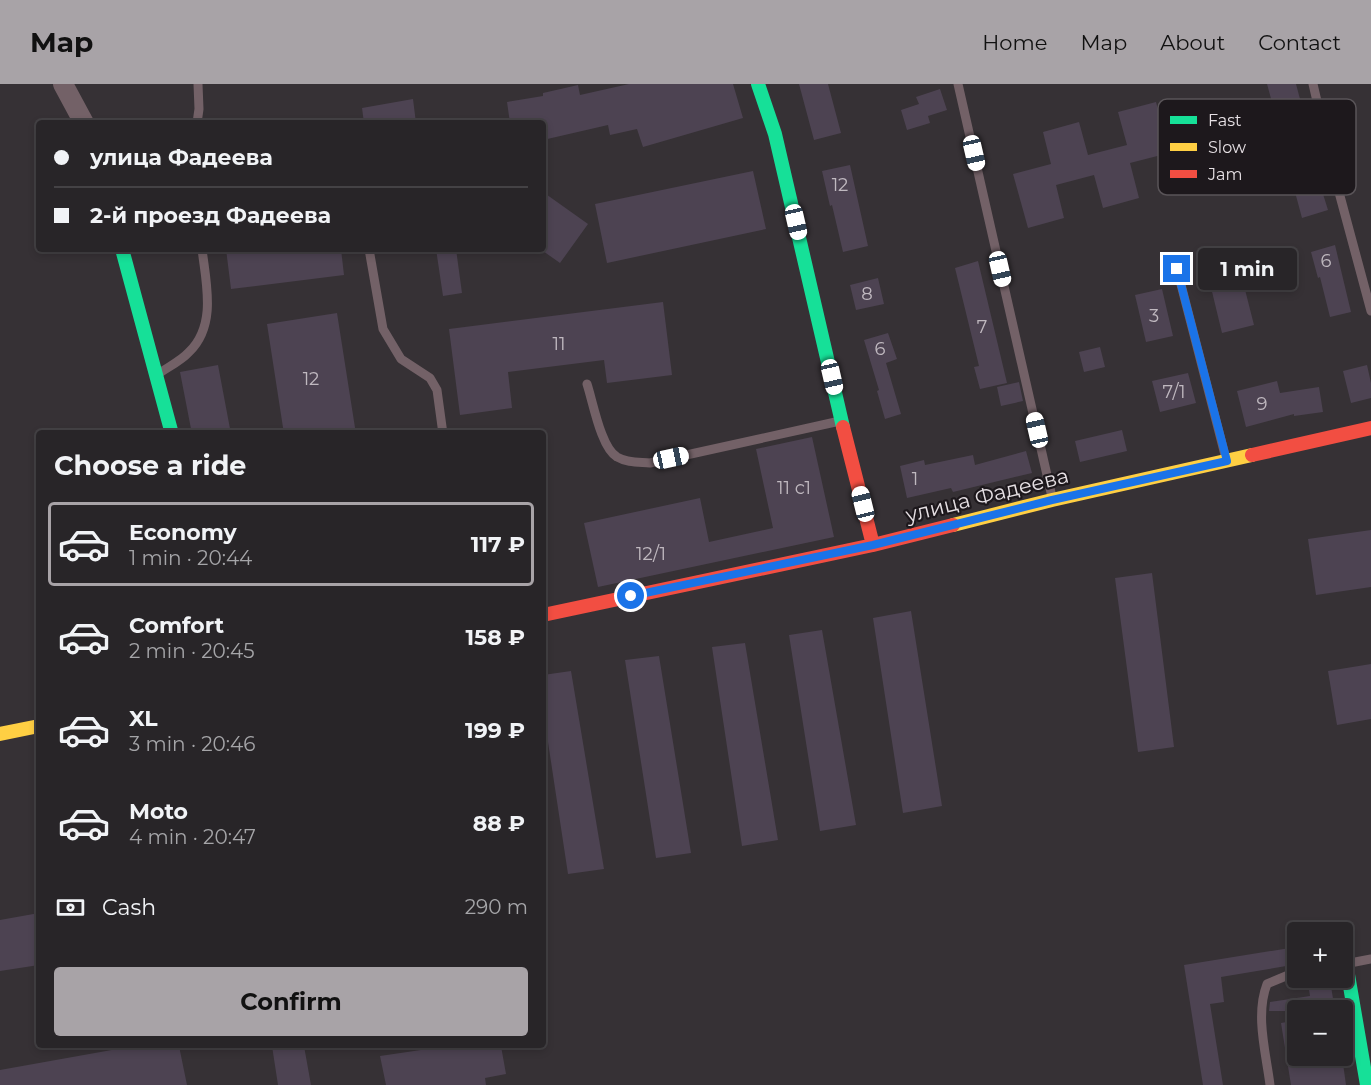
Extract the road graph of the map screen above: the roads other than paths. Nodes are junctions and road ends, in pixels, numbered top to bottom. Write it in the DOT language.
graph roads {
  1 [pos="63,84"];
  2 [pos="198,84"];
  3 [pos="758,84"];
  4 [pos="958,84"];
  5 [pos="1313,84"];
  6 [pos="1316,99"];
  7 [pos="82,120"];
  8 [pos="197,120"];
  9 [pos="1340,195"];
  10 [pos="123,252"];
  11 [pos="202,252"];
  12 [pos="370,252"];
  13 [pos="1177,269"];
  14 [pos="1371,311"];
  15 [pos="156,375"];
  16 [pos="588,384"];
  17 [pos="842,421"];
  18 [pos="1371,428"];
  19 [pos="171,430"];
  20 [pos="442,430"];
  21 [pos="1227,461"];
  22 [pos="1052,500"];
  23 [pos="873,545"];
  24 [pos="546,614"];
  25 [pos="36,727"];
  26 [pos="0,734"];
  27 [pos="1371,959"];
  28 [pos="1353,962"];
  29 [pos="1287,976"];
  30 [pos="1348,988"];
  31 [pos="1270,1085"];
  32 [pos="1366,1085"];
  1 -- 7 [label="street"];
  2 -- 8 [label="lane"];
  3 -- 17 [label="main road"];
  4 -- 22 [label="lane"];
  5 -- 6 [label="lane"];
  9 -- 14 [label="lane"];
  10 -- 15 [label="main road"];
  11 -- 15 [label="lane"];
  12 -- 20 [label="lane"];
  13 -- 21 [label="lane"];
  15 -- 19 [label="main road"];
  16 -- 17 [label="lane"];
  17 -- 23 [label="main road"];
  18 -- 21 [label="main road, улица Фадеева"];
  21 -- 22 [label="main road, улица Фадеева"];
  22 -- 23 [label="main road, улица Фадеева"];
  23 -- 24 [label="main road, улица Фадеева"];
  25 -- 26 [label="main road"];
  27 -- 28 [label="lane"];
  29 -- 31 [label="lane"];
  30 -- 32 [label="main road"];
}
